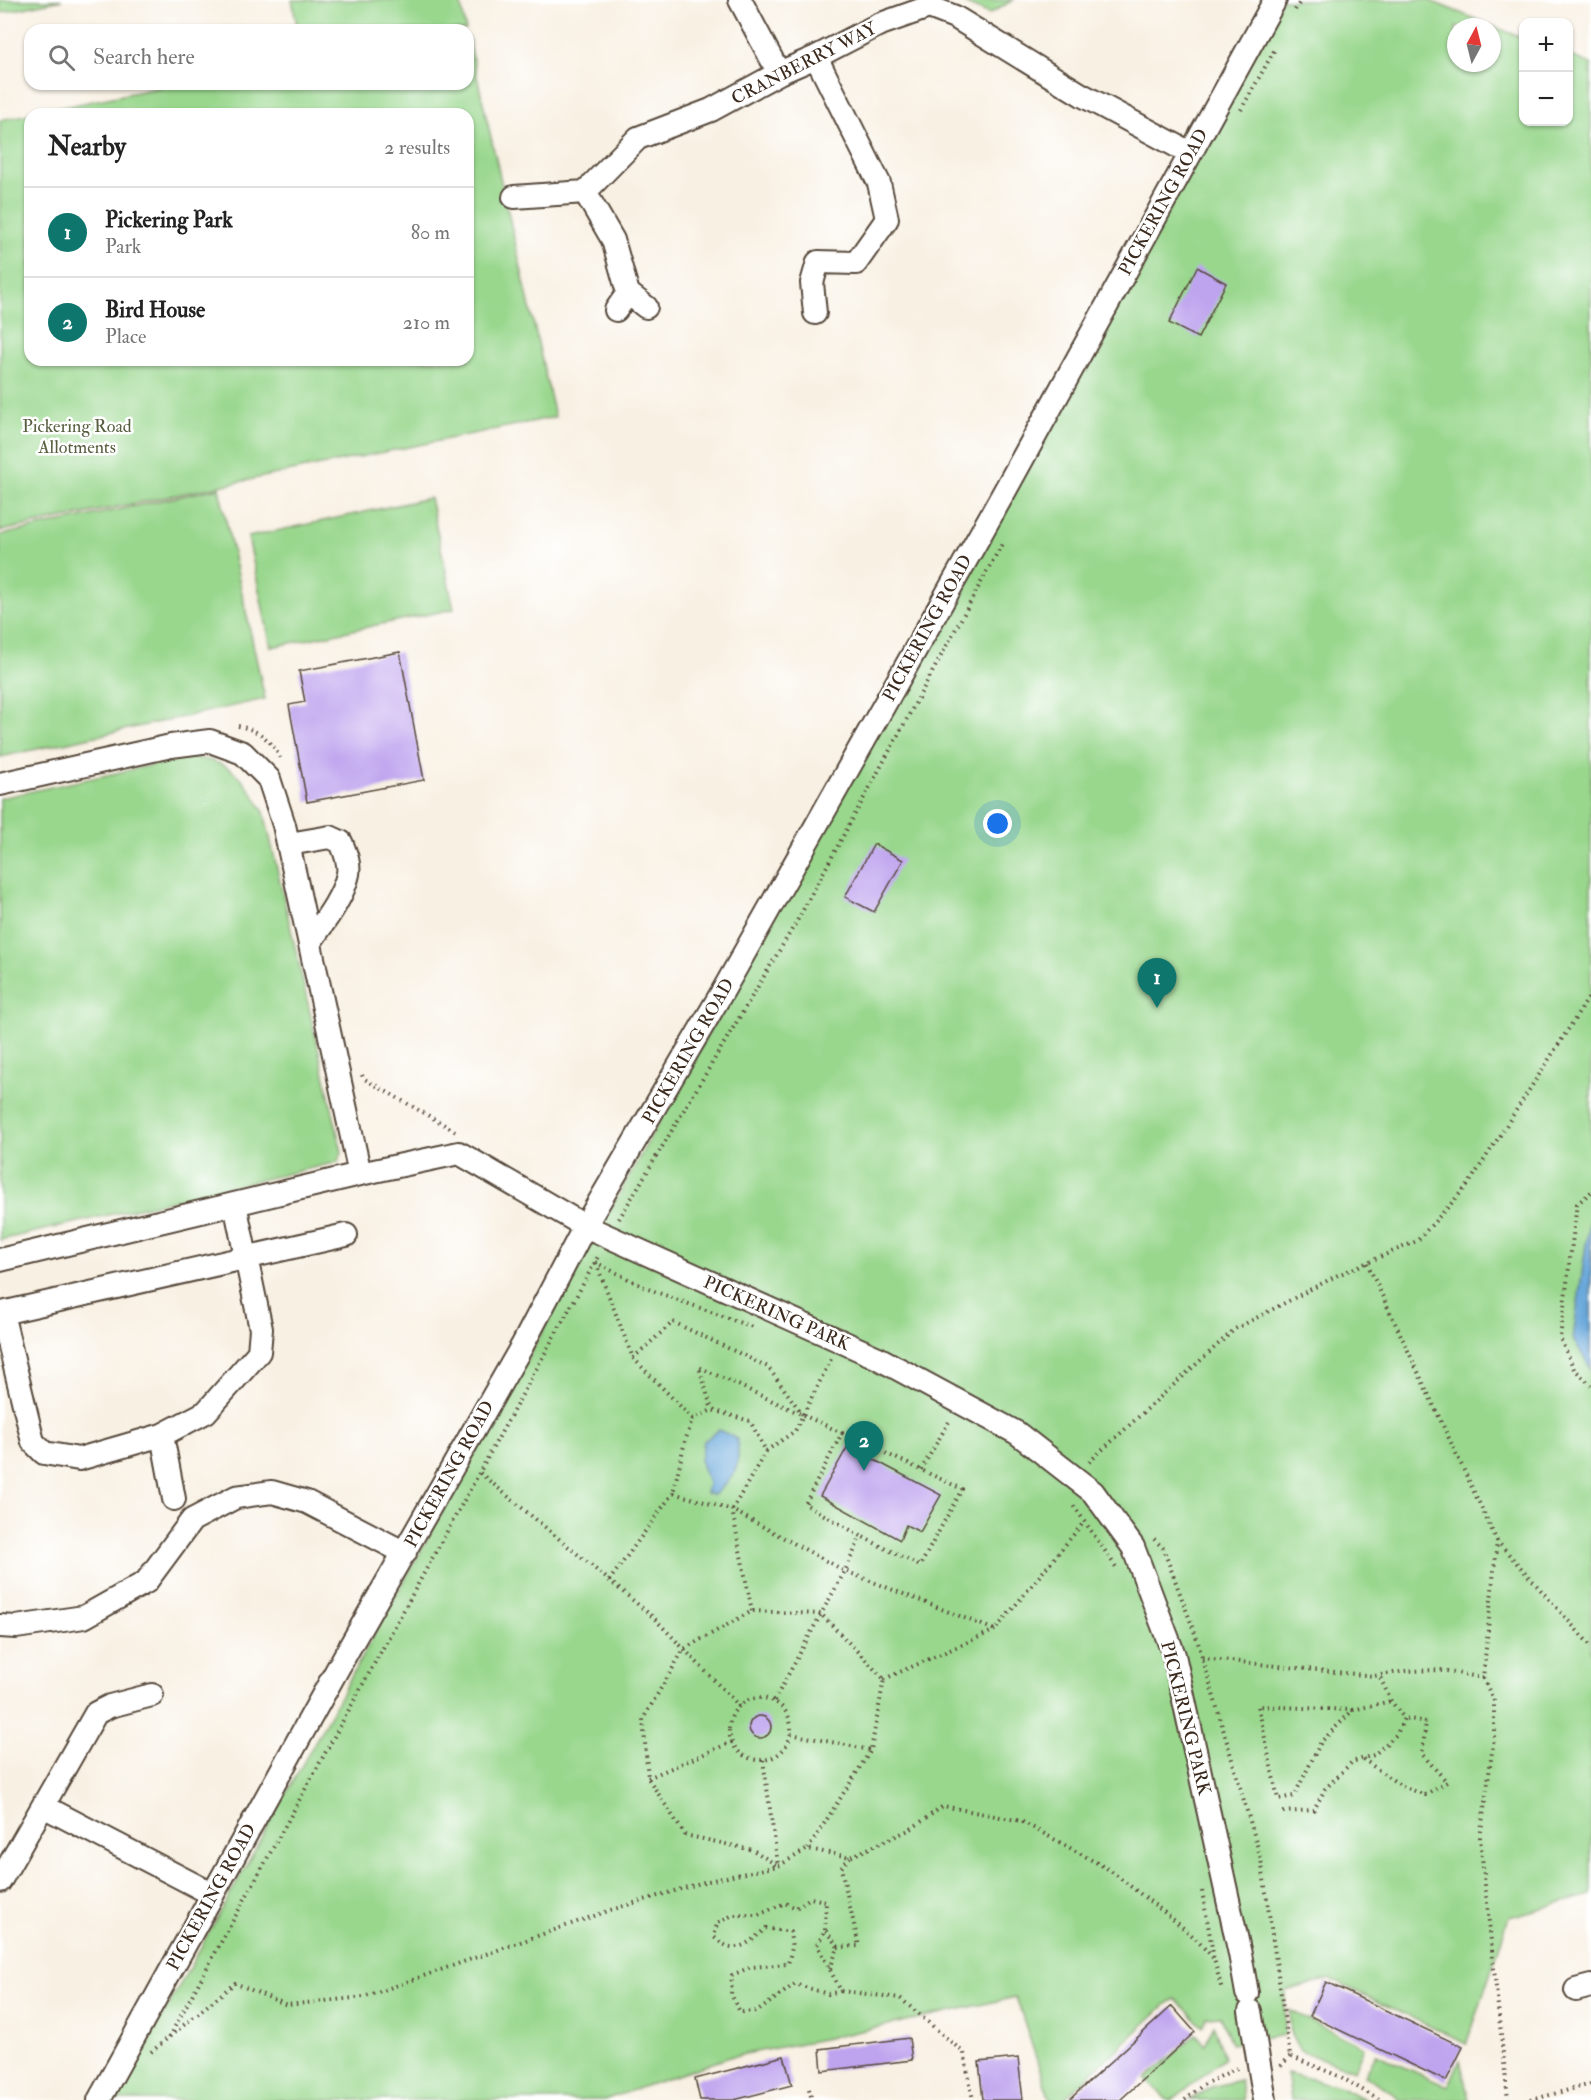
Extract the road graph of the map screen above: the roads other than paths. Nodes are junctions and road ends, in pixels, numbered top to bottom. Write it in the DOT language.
graph roads {
  1 [pos="740,0"];
  2 [pos="1275,0"];
  3 [pos="929,4"];
  4 [pos="816,57"];
  5 [pos="779,73"];
  6 [pos="1190,153"];
  7 [pos="585,192"];
  8 [pos="514,197"];
  9 [pos="630,303"];
  10 [pos="815,313"];
  11 [pos="0,784"];
  12 [pos="289,844"];
  13 [pos="310,942"];
  14 [pos="360,1174"];
  15 [pos="235,1204"];
  16 [pos="585,1226"];
  17 [pos="346,1236"];
  18 [pos="247,1259"];
  19 [pos="0,1260"];
  20 [pos="162,1435"];
  21 [pos="174,1499"];
  22 [pos="405,1553"];
  23 [pos="0,1626"];
  24 [pos="152,1695"];
  25 [pos="43,1806"];
  26 [pos="0,1881"];
  27 [pos="212,1894"];
  28 [pos="99,2100"];
  29 [pos="1265,2100"];
  1 -- 5 [label="street"];
  2 -- 6 [label="street, PICKERING ROAD"];
  3 -- 4 [label="street, CRANBERRY WAY"];
  3 -- 6 [label="street, CRANBERRY WAY"];
  4 -- 5 [label="street, CRANBERRY WAY"];
  4 -- 10 [label="street"];
  5 -- 7 [label="street, CRANBERRY WAY"];
  6 -- 16 [label="street, PICKERING ROAD"];
  7 -- 8 [label="street"];
  7 -- 9 [label="street"];
  11 -- 12 [label="street"];
  12 -- 13 [label="street"];
  12 -- 13 [label="street"];
  13 -- 14 [label="street"];
  14 -- 15 [label="street"];
  14 -- 16 [label="street, PICKERING PARK"];
  15 -- 18 [label="street"];
  15 -- 19 [label="street"];
  16 -- 22 [label="street, PICKERING ROAD"];
  16 -- 29 [label="street, PICKERING PARK"];
  17 -- 18 [label="street"];
  18 -- 20 [label="street"];
  18 -- 20 [label="street"];
  20 -- 21 [label="street"];
  22 -- 23 [label="street"];
  22 -- 27 [label="street, PICKERING ROAD"];
  24 -- 25 [label="street"];
  25 -- 26 [label="street"];
  25 -- 27 [label="street"];
  27 -- 28 [label="street, PICKERING ROAD"];
}
